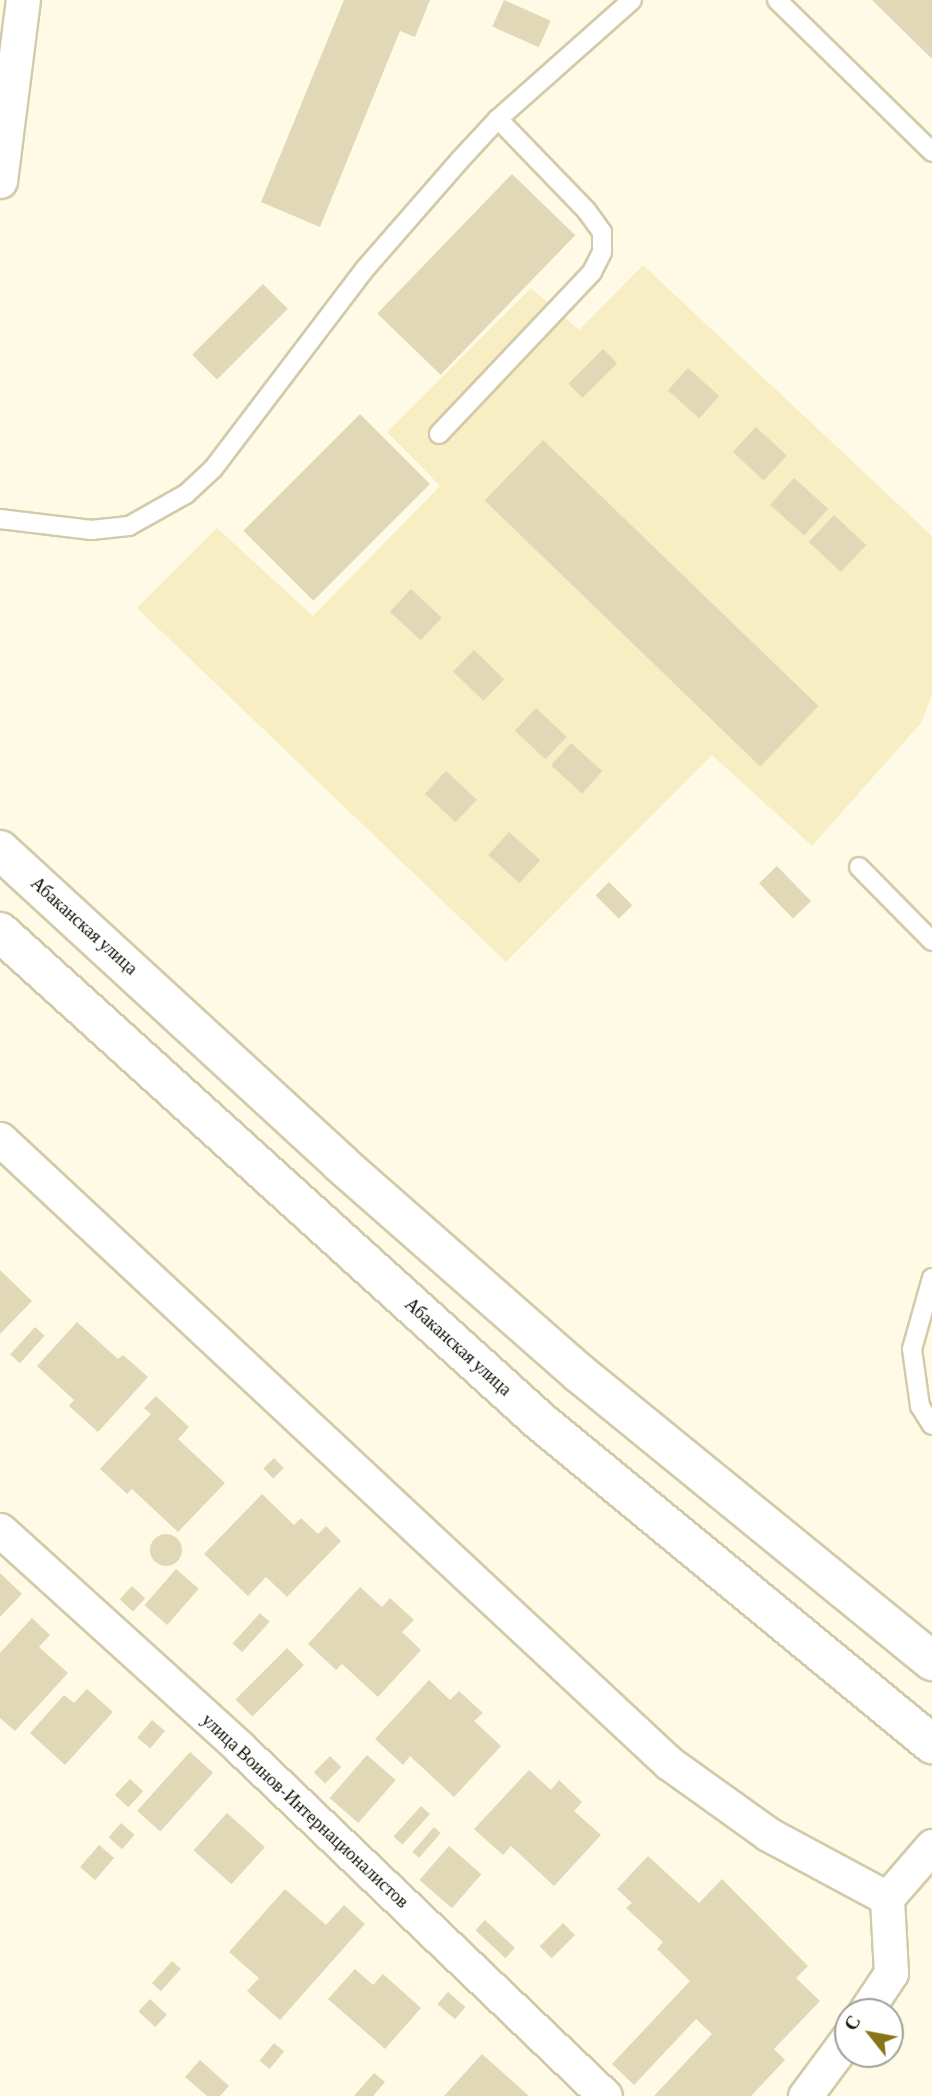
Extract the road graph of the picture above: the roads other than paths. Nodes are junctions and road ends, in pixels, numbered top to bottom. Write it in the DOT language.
graph roads {
  1 [pos="632,0"];
  2 [pos="777,0"];
  3 [pos="14,6"];
  4 [pos="498,119"];
  5 [pos="932,152"];
  6 [pos="0,181"];
  7 [pos="439,433"];
  8 [pos="0,519"];
  9 [pos="0,850"];
  10 [pos="859,867"];
  11 [pos="0,932"];
  12 [pos="932,941"];
  13 [pos="0,1139"];
  14 [pos="932,1278"];
  15 [pos="932,1426"];
  16 [pos="0,1530"];
  17 [pos="932,1661"];
  18 [pos="932,1744"];
  19 [pos="932,1846"];
  20 [pos="887,1898"];
  21 [pos="874,1998"];
  22 [pos="834,2057"];
  23 [pos="606,2096"];
  24 [pos="805,2096"];
  1 -- 4 [label="lane"];
  2 -- 5 [label="lane"];
  3 -- 6 [label="street"];
  4 -- 7 [label="lane"];
  4 -- 8 [label="lane"];
  9 -- 17 [label="main road, Абаканская улица"];
  10 -- 12 [label="lane"];
  11 -- 18 [label="main road, Абаканская улица"];
  13 -- 20 [label="street"];
  14 -- 15 [label="lane"];
  16 -- 23 [label="street, улица Воинов-Интернационалистов"];
  19 -- 20 [label="street"];
  20 -- 21 [label="street"];
  22 -- 24 [label="street"];
}
